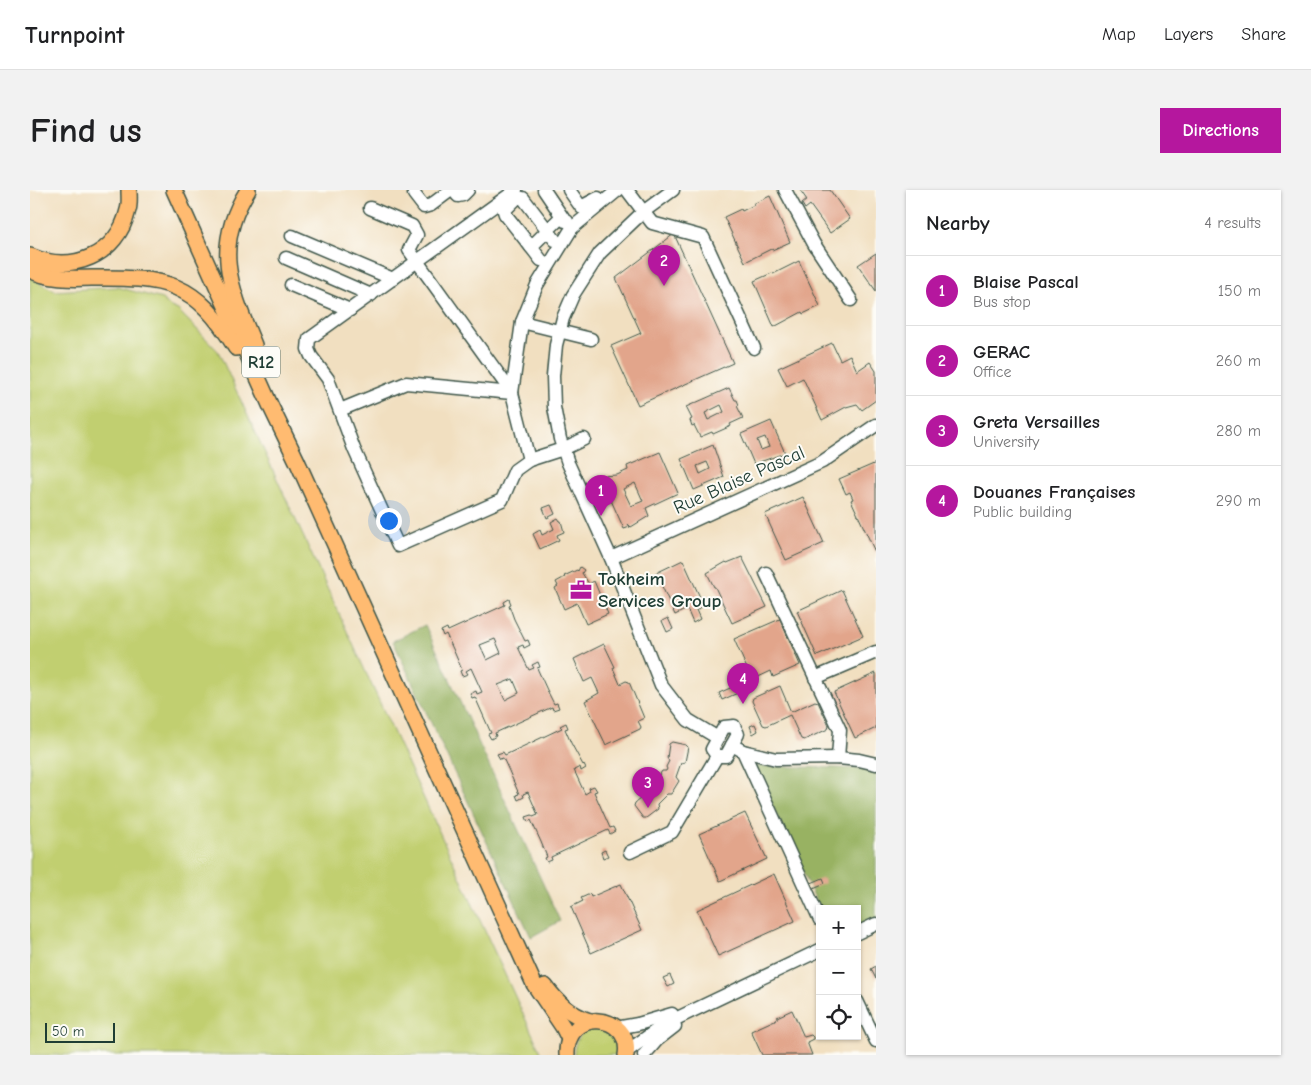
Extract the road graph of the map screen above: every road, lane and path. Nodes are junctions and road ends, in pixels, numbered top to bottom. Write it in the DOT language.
graph roads {
  1 [pos="129,190"];
  2 [pos="174,190"];
  3 [pos="248,190"];
  4 [pos="414,190"];
  5 [pos="452,190"];
  6 [pos="468,190"];
  7 [pos="516,190"];
  8 [pos="544,190"];
  9 [pos="569,190"];
  10 [pos="627,190"];
  11 [pos="673,190"];
  12 [pos="785,190"];
  13 [pos="608,193"];
  14 [pos="583,207"];
  15 [pos="370,208"];
  16 [pos="643,212"];
  17 [pos="561,217"];
  18 [pos="550,235"];
  19 [pos="292,236"];
  20 [pos="531,247"];
  21 [pos="30,256"];
  22 [pos="286,258"];
  23 [pos="541,260"];
  24 [pos="417,262"];
  25 [pos="30,270"];
  26 [pos="393,279"];
  27 [pos="292,285"];
  28 [pos="371,295"];
  29 [pos="851,300"];
  30 [pos="350,310"];
  31 [pos="522,322"];
  32 [pos="560,332"];
  33 [pos="591,338"];
  34 [pos="754,348"];
  35 [pos="512,393"];
  36 [pos="271,407"];
  37 [pos="340,410"];
  38 [pos="876,425"];
  39 [pos="584,439"];
  40 [pos="563,449"];
  41 [pos="529,460"];
  42 [pos="298,461"];
  43 [pos="611,558"];
  44 [pos="766,573"];
  45 [pos="876,652"];
  46 [pos="816,678"];
  47 [pos="718,738"];
  48 [pos="738,748"];
  49 [pos="717,756"];
  50 [pos="838,758"];
  51 [pos="876,764"];
  52 [pos="630,852"];
  53 [pos="816,912"];
  54 [pos="876,924"];
  55 [pos="861,931"];
  56 [pos="816,952"];
  57 [pos="525,962"];
  58 [pos="705,1004"];
  59 [pos="861,1009"];
  60 [pos="590,1021"];
  61 [pos="616,1028"];
  62 [pos="569,1039"];
  63 [pos="876,1041"];
  64 [pos="626,1053"];
  65 [pos="567,1055"];
  66 [pos="644,1055"];
  1 -- 21 [label="main road"];
  2 -- 36 [label="main road, R12"];
  3 -- 42 [label="main road, R12"];
  4 -- 5 [label="street"];
  5 -- 6 [label="street"];
  7 -- 24 [label="street"];
  8 -- 17 [label="street"];
  9 -- 14 [label="street"];
  10 -- 16 [label="street"];
  11 -- 16 [label="street"];
  12 -- 29 [label="street"];
  13 -- 14 [label="street"];
  13 -- 31 [label="street"];
  14 -- 17 [label="street"];
  15 -- 24 [label="street"];
  16 -- 32 [label="street"];
  16 -- 34 [label="street"];
  17 -- 18 [label="street"];
  18 -- 20 [label="street"];
  18 -- 20 [label="street"];
  19 -- 26 [label="street"];
  20 -- 23 [label="street"];
  22 -- 28 [label="street"];
  24 -- 26 [label="street"];
  24 -- 35 [label="street"];
  25 -- 36 [label="main road, R12"];
  26 -- 28 [label="street"];
  27 -- 30 [label="street"];
  28 -- 30 [label="street"];
  30 -- 37 [label="street"];
  31 -- 32 [label="street"];
  31 -- 35 [label="street"];
  32 -- 33 [label="street"];
  32 -- 40 [label="street"];
  35 -- 37 [label="street"];
  35 -- 41 [label="street"];
  36 -- 42 [label="main road, R12"];
  37 -- 41 [label="street"];
  38 -- 43 [label="street, Rue Blaise Pascal"];
  39 -- 40 [label="street"];
  40 -- 41 [label="street"];
  40 -- 43 [label="street"];
  42 -- 57 [label="main road, R12"];
  43 -- 47 [label="street"];
  44 -- 46 [label="street"];
  45 -- 46 [label="street"];
  46 -- 50 [label="street"];
  47 -- 48 [label="street"];
  47 -- 49 [label="street"];
  48 -- 49 [label="street"];
  48 -- 50 [label="street"];
  48 -- 53 [label="street"];
  49 -- 52 [label="street"];
  50 -- 51 [label="street"];
  54 -- 55 [label="street"];
  56 -- 58 [label="street"];
  57 -- 60 [label="main road"];
  57 -- 62 [label="main road, R12"];
  58 -- 61 [label="street"];
  58 -- 64 [label="street"];
  58 -- 66 [label="street"];
  59 -- 63 [label="street"];
  60 -- 61 [label="main road"];
  60 -- 62 [label="main road"];
  61 -- 64 [label="main road"];
  62 -- 65 [label="main road"];
}
